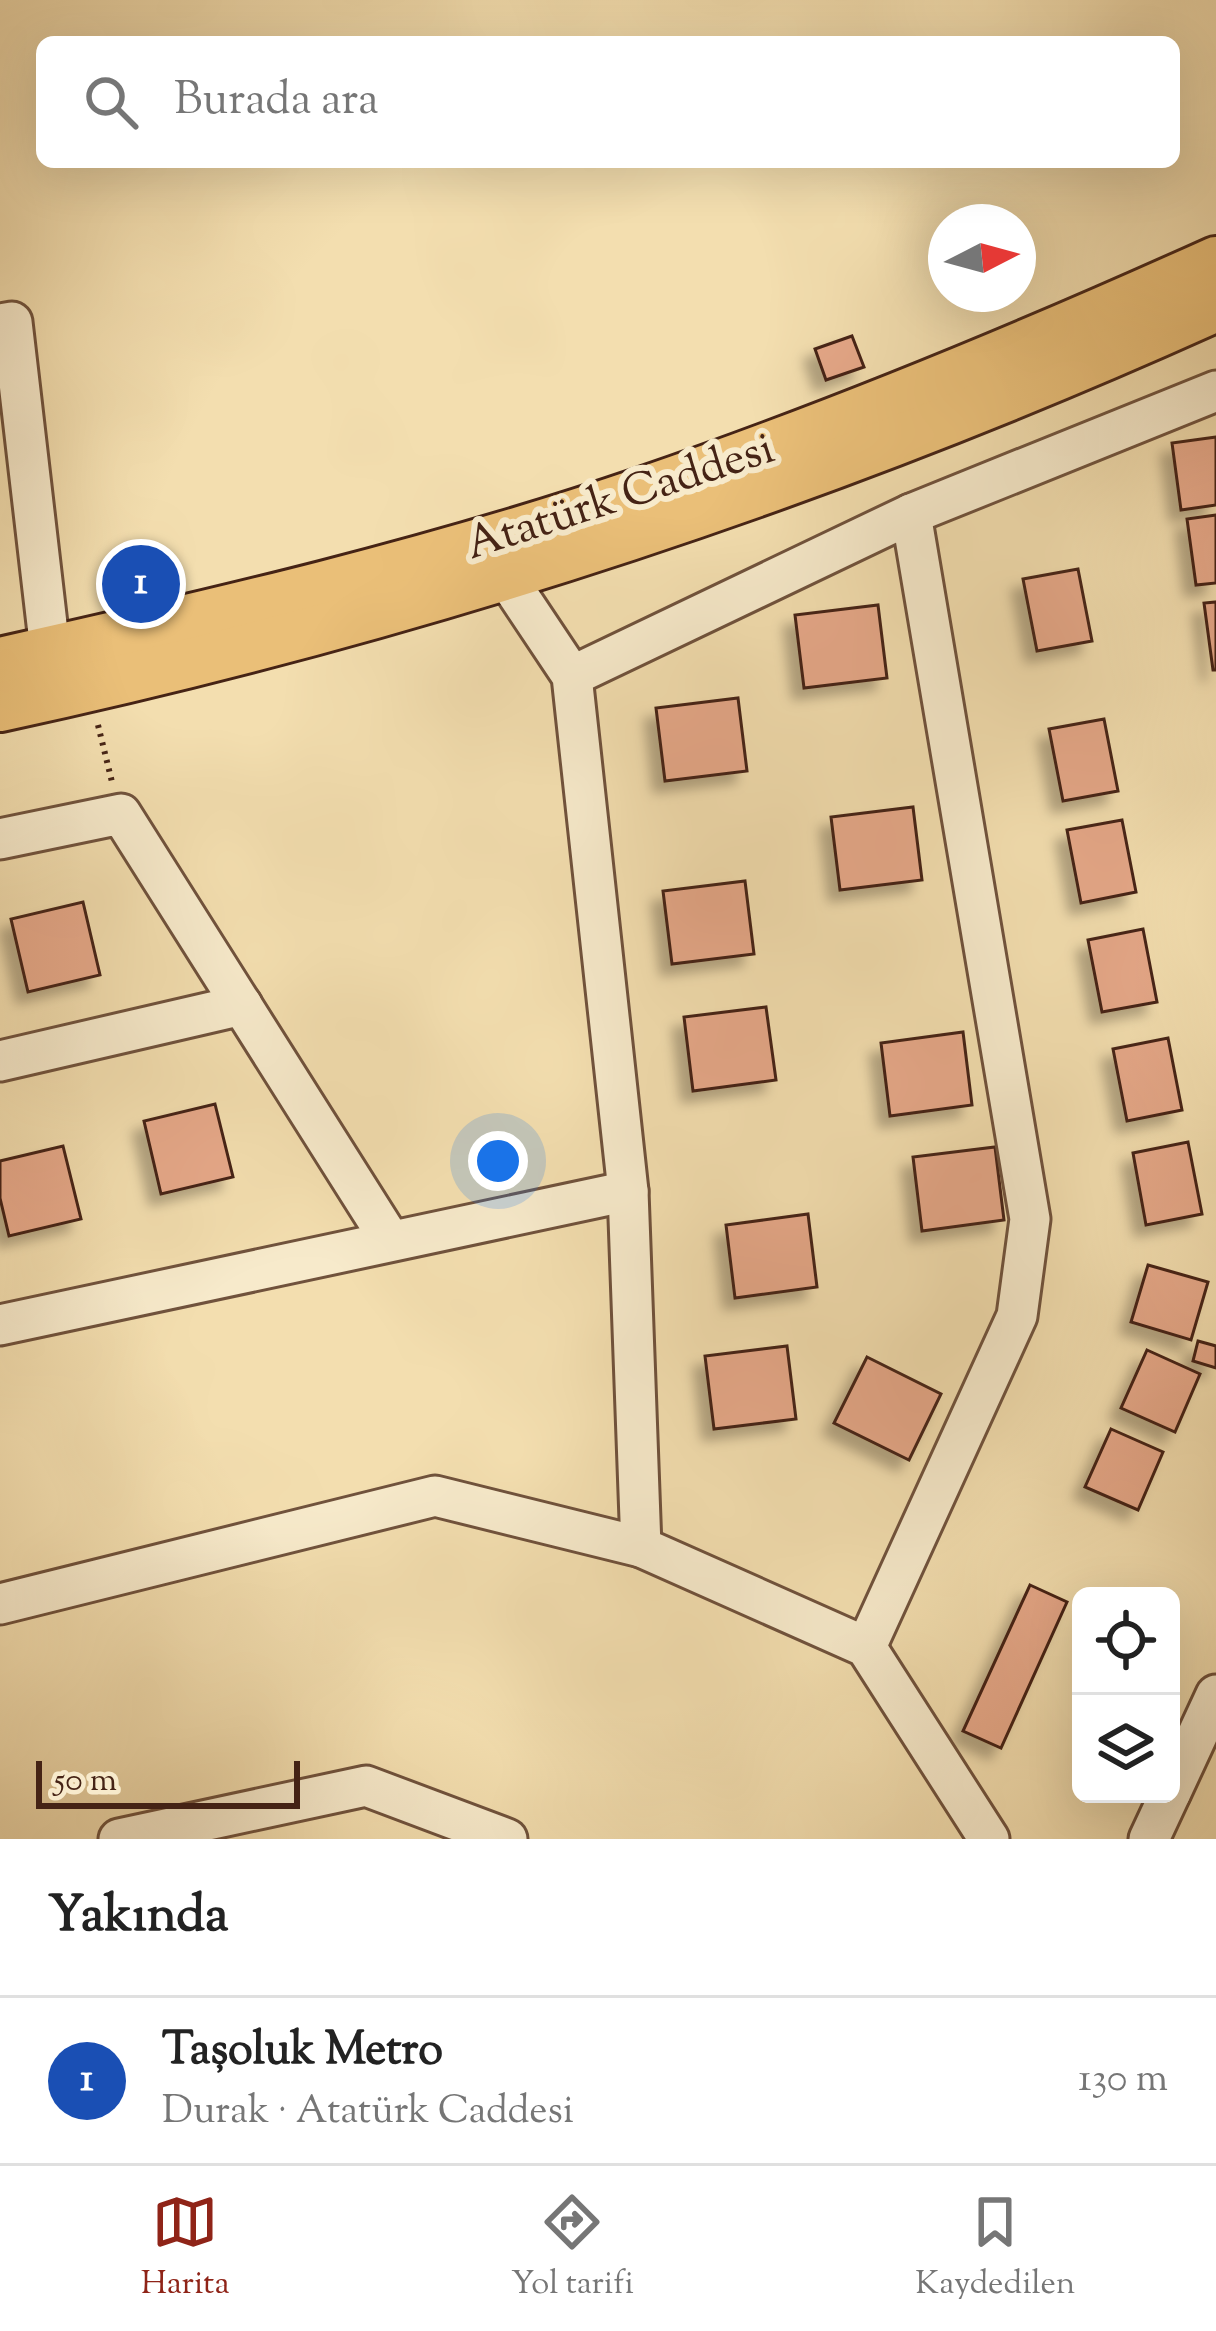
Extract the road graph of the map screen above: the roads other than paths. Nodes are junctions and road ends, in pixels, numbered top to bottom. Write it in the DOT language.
graph roads {
  1 [pos="1216,261"];
  2 [pos="1216,307"];
  3 [pos="0,324"];
  4 [pos="1216,391"];
  5 [pos="910,514"];
  6 [pos="501,555"];
  7 [pos="50,650"];
  8 [pos="0,662"];
  9 [pos="572,676"];
  10 [pos="0,707"];
  11 [pos="0,839"];
  12 [pos="242,1005"];
  13 [pos="0,1061"];
  14 [pos="628,1191"];
  15 [pos="390,1240"];
  16 [pos="0,1325"];
  17 [pos="641,1546"];
  18 [pos="0,1604"];
  19 [pos="866,1647"];
  20 [pos="1216,1696"];
  21 [pos="1180,1772"];
  22 [pos="1165,1803"];
  23 [pos="118,1839"];
  24 [pos="507,1839"];
  25 [pos="989,1839"];
  26 [pos="1149,1839"];
  1 -- 6 [label="main road, Atatürk Caddesi"];
  2 -- 6 [label="main road, Atatürk Caddesi"];
  3 -- 7 [label="street"];
  4 -- 5 [label="street"];
  5 -- 9 [label="street"];
  5 -- 19 [label="street"];
  6 -- 7 [label="main road, Atatürk Caddesi"];
  6 -- 9 [label="street"];
  6 -- 10 [label="main road, Atatürk Caddesi"];
  7 -- 8 [label="main road, Atatürk Caddesi"];
  9 -- 14 [label="street"];
  11 -- 12 [label="street"];
  12 -- 13 [label="street"];
  12 -- 15 [label="street"];
  14 -- 15 [label="street"];
  14 -- 17 [label="street"];
  15 -- 16 [label="street"];
  17 -- 18 [label="street"];
  17 -- 19 [label="street"];
  19 -- 25 [label="street"];
  20 -- 21 [label="street"];
  22 -- 26 [label="street"];
  23 -- 24 [label="street"];
}
